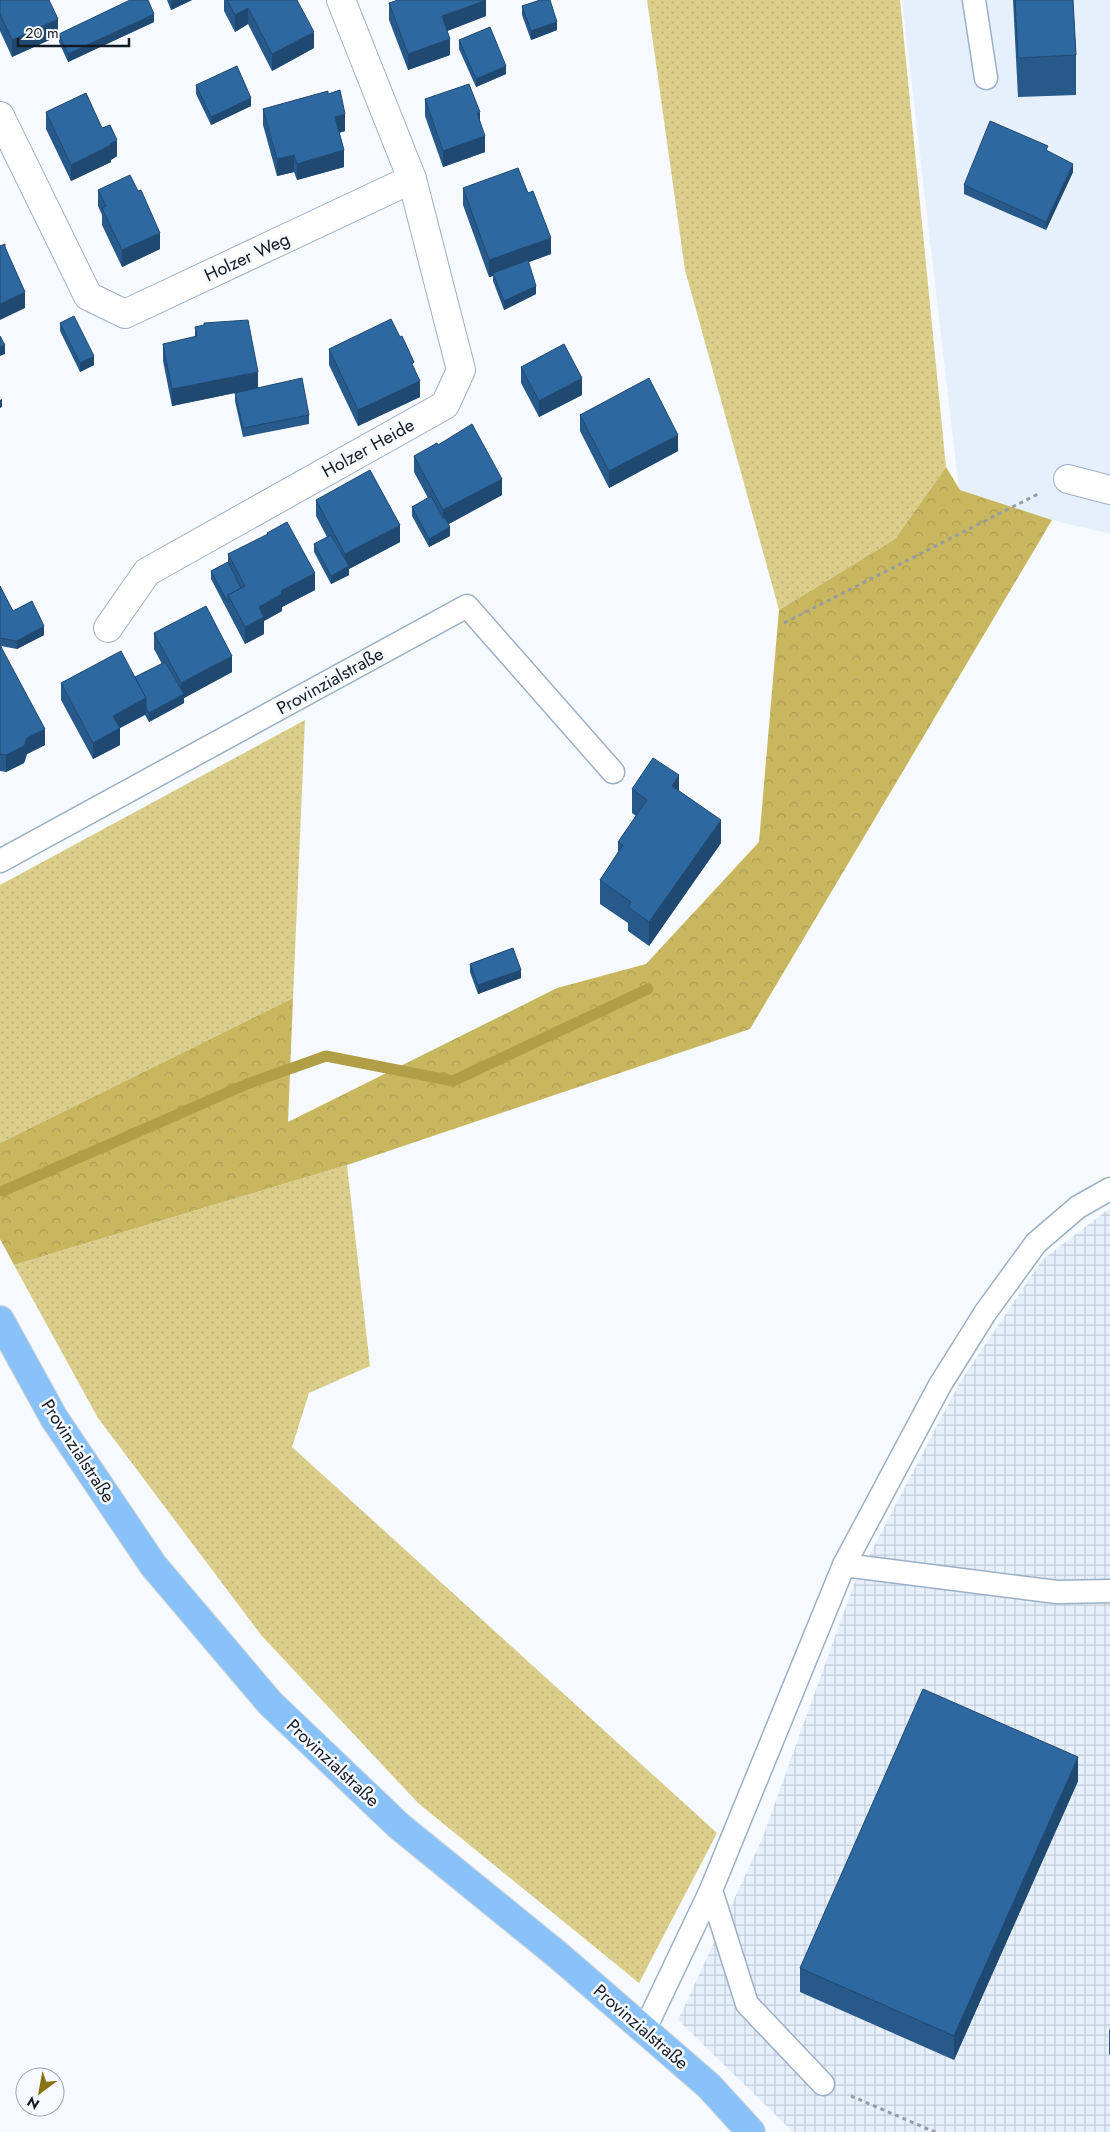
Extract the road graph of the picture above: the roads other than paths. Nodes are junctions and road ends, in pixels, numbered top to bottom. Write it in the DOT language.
graph roads {
  1 [pos="341,0"];
  2 [pos="974,0"];
  3 [pos="986,78"];
  4 [pos="0,116"];
  5 [pos="412,179"];
  6 [pos="1068,479"];
  7 [pos="1110,490"];
  8 [pos="108,628"];
  9 [pos="613,772"];
  10 [pos="0,861"];
  11 [pos="1110,1189"];
  12 [pos="0,1320"];
  13 [pos="844,1565"];
  14 [pos="1110,1591"];
  15 [pos="711,1890"];
  16 [pos="644,2031"];
  17 [pos="823,2084"];
  18 [pos="752,2132"];
  1 -- 5 [label="street"];
  2 -- 3 [label="lane"];
  4 -- 5 [label="street, Holzer Weg"];
  5 -- 8 [label="street, Holzer Heide"];
  6 -- 7 [label="street"];
  9 -- 10 [label="lane, Provinzialstraße"];
  11 -- 13 [label="lane"];
  12 -- 16 [label="main road, Provinzialstraße"];
  13 -- 14 [label="lane"];
  13 -- 15 [label="lane"];
  15 -- 16 [label="lane"];
  15 -- 17 [label="lane"];
  16 -- 18 [label="main road, Provinzialstraße"];
}
